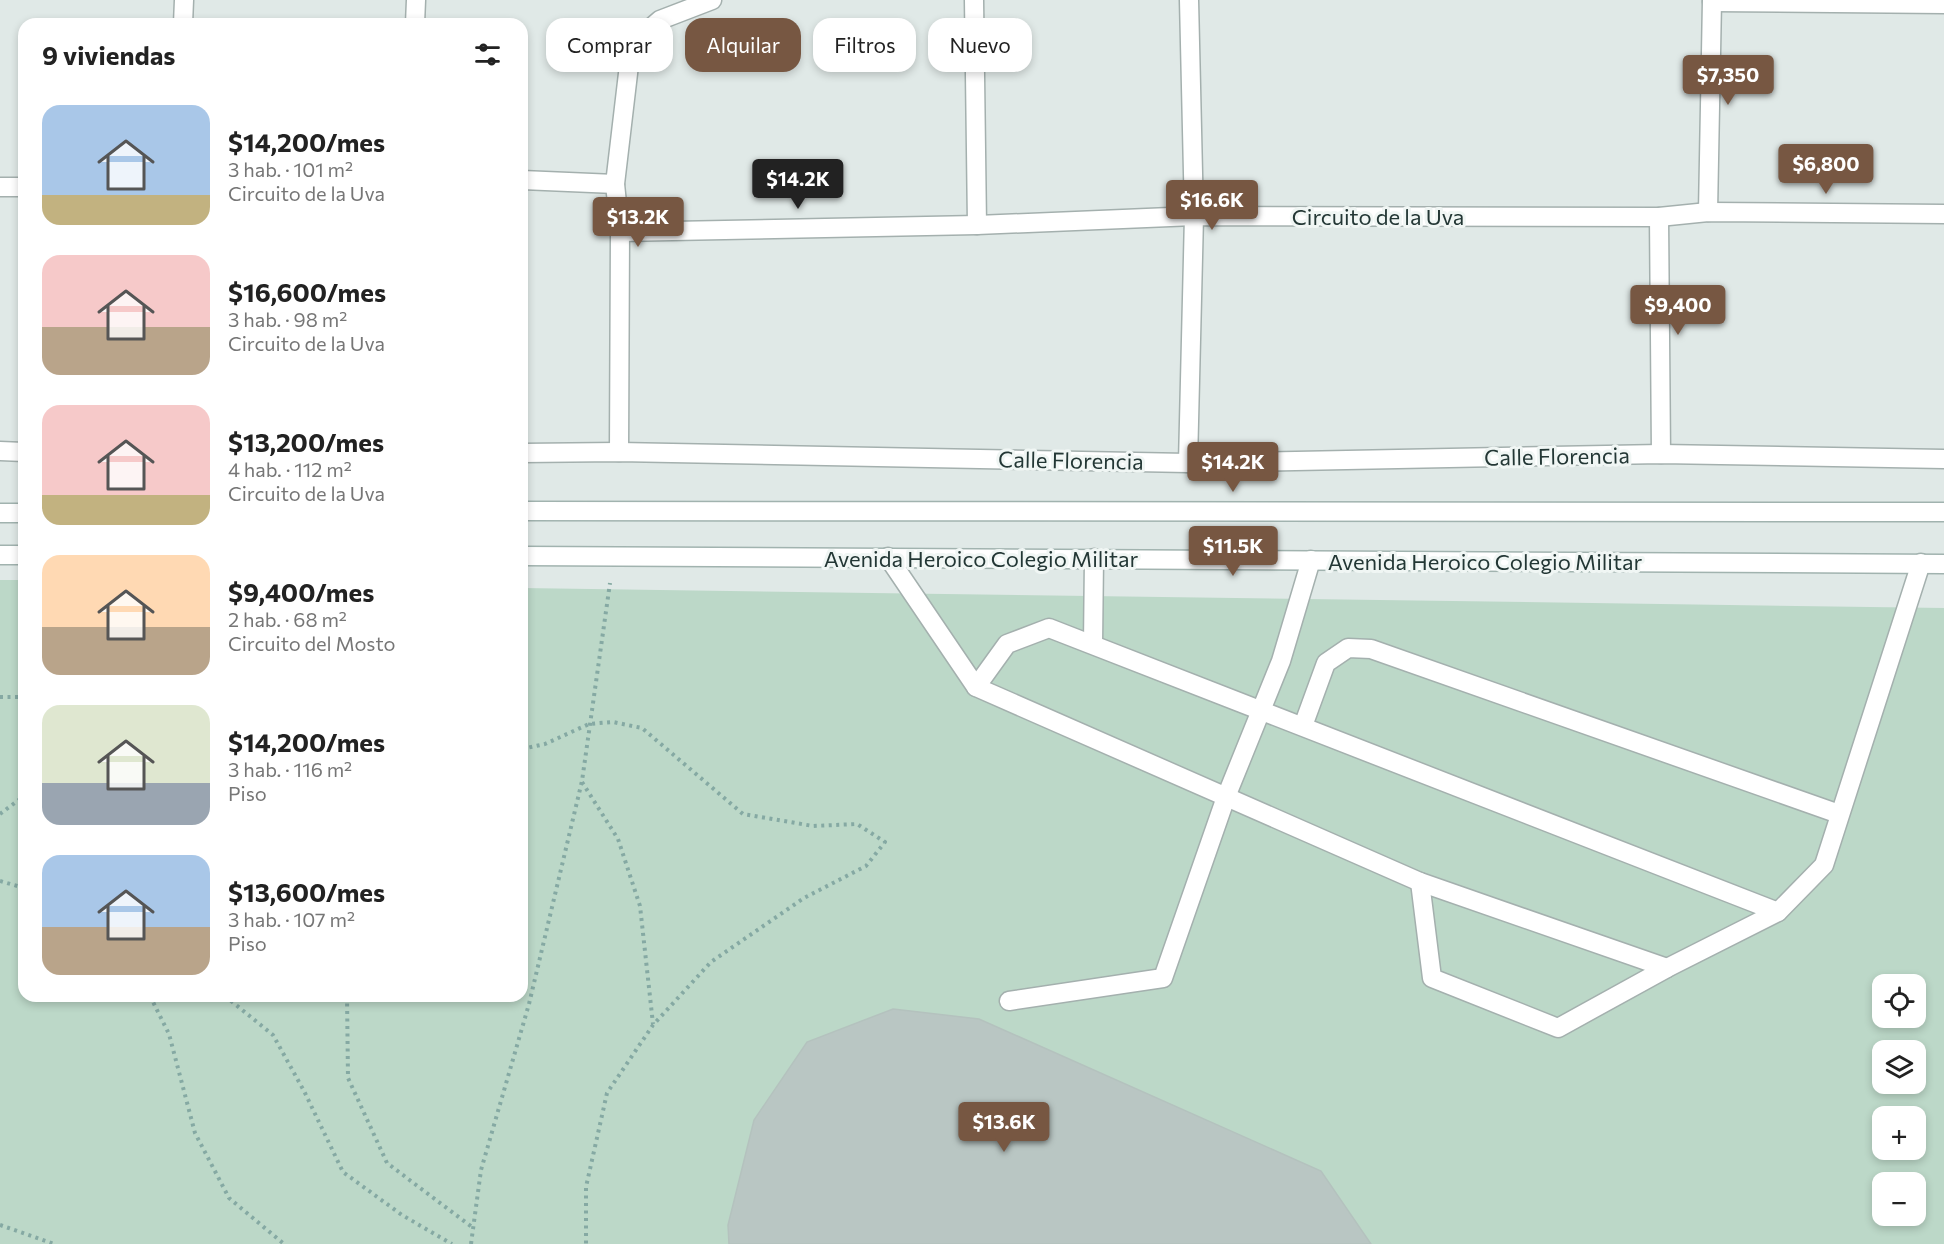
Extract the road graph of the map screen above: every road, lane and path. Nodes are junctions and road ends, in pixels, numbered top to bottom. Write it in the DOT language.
graph roads {
  1 [pos="183,0"];
  2 [pos="416,0"];
  3 [pos="712,0"];
  4 [pos="974,0"];
  5 [pos="1190,0"];
  6 [pos="1712,1"];
  7 [pos="1944,4"];
  8 [pos="183,18"];
  9 [pos="415,18"];
  10 [pos="528,180"];
  11 [pos="615,184"];
  12 [pos="0,187"];
  13 [pos="18,187"];
  14 [pos="1708,212"];
  15 [pos="1944,214"];
  16 [pos="1194,216"];
  17 [pos="1659,217"];
  18 [pos="977,225"];
  19 [pos="620,232"];
  20 [pos="0,451"];
  21 [pos="18,452"];
  22 [pos="618,452"];
  23 [pos="528,453"];
  24 [pos="1661,454"];
  25 [pos="1944,459"];
  26 [pos="1188,462"];
  27 [pos="528,511"];
  28 [pos="1944,512"];
  29 [pos="0,513"];
  30 [pos="18,513"];
  31 [pos="0,555"];
  32 [pos="18,555"];
  33 [pos="528,556"];
  34 [pos="614,556"];
  35 [pos="888,557"];
  36 [pos="1094,558"];
  37 [pos="1311,560"];
  38 [pos="1921,563"];
  39 [pos="1944,564"];
  40 [pos="1093,644"];
  41 [pos="976,687"];
  42 [pos="18,696"];
  43 [pos="0,697"];
  44 [pos="1262,711"];
  45 [pos="589,724"];
  46 [pos="1303,726"];
  47 [pos="528,747"];
  48 [pos="582,781"];
  49 [pos="1226,796"];
  50 [pos="18,800"];
  51 [pos="0,814"];
  52 [pos="1839,814"];
  53 [pos="0,881"];
  54 [pos="1420,882"];
  55 [pos="18,886"];
  56 [pos="1778,912"];
  57 [pos="1667,968"];
  58 [pos="1009,1001"];
  59 [pos="153,1002"];
  60 [pos="232,1002"];
  61 [pos="347,1002"];
  62 [pos="653,1025"];
  63 [pos="0,1225"];
  64 [pos="473,1227"];
  65 [pos="54,1244"];
  66 [pos="284,1244"];
  67 [pos="452,1244"];
  68 [pos="471,1244"];
  69 [pos="586,1244"];
  1 -- 8 [label="street"];
  2 -- 9 [label="street"];
  3 -- 11 [label="street"];
  4 -- 18 [label="street"];
  5 -- 16 [label="street"];
  6 -- 7 [label="street"];
  6 -- 14 [label="street"];
  10 -- 11 [label="street"];
  11 -- 19 [label="street"];
  12 -- 13 [label="street"];
  14 -- 15 [label="street, Circuito de la Uva"];
  14 -- 17 [label="street, Circuito de la Uva"];
  16 -- 17 [label="street, Circuito de la Uva"];
  16 -- 18 [label="street, Circuito de la Uva"];
  16 -- 26 [label="street"];
  17 -- 24 [label="street"];
  18 -- 19 [label="street, Circuito de la Uva"];
  19 -- 22 [label="street"];
  20 -- 21 [label="street"];
  22 -- 23 [label="street, Calle Florencia"];
  22 -- 26 [label="street, Calle Florencia"];
  24 -- 25 [label="street, Calle Florencia"];
  24 -- 26 [label="street, Calle Florencia"];
  27 -- 28 [label="street, Avenida Heroico Colegio Militar"];
  29 -- 30 [label="street"];
  31 -- 32 [label="street"];
  33 -- 34 [label="street, Avenida Heroico Colegio Militar"];
  34 -- 35 [label="street, Avenida Heroico Colegio Militar"];
  34 -- 45 [label="path"];
  35 -- 36 [label="street, Avenida Heroico Colegio Militar"];
  35 -- 41 [label="street"];
  36 -- 37 [label="street, Avenida Heroico Colegio Militar"];
  36 -- 40 [label="street"];
  37 -- 38 [label="street, Avenida Heroico Colegio Militar"];
  37 -- 44 [label="street"];
  38 -- 39 [label="street, Avenida Heroico Colegio Militar"];
  38 -- 52 [label="street"];
  40 -- 41 [label="street"];
  40 -- 44 [label="street"];
  41 -- 49 [label="street"];
  42 -- 43 [label="path"];
  44 -- 46 [label="street"];
  44 -- 49 [label="street"];
  45 -- 47 [label="path"];
  45 -- 48 [label="path"];
  45 -- 62 [label="path"];
  46 -- 52 [label="street"];
  46 -- 56 [label="street"];
  48 -- 62 [label="path"];
  48 -- 64 [label="path"];
  49 -- 54 [label="street"];
  49 -- 58 [label="street"];
  50 -- 51 [label="path"];
  52 -- 56 [label="street"];
  53 -- 55 [label="path"];
  54 -- 57 [label="street"];
  54 -- 57 [label="street"];
  56 -- 57 [label="street"];
  59 -- 66 [label="path"];
  60 -- 67 [label="path"];
  61 -- 64 [label="path"];
  62 -- 69 [label="path"];
  63 -- 65 [label="path"];
  64 -- 68 [label="path"];
}
